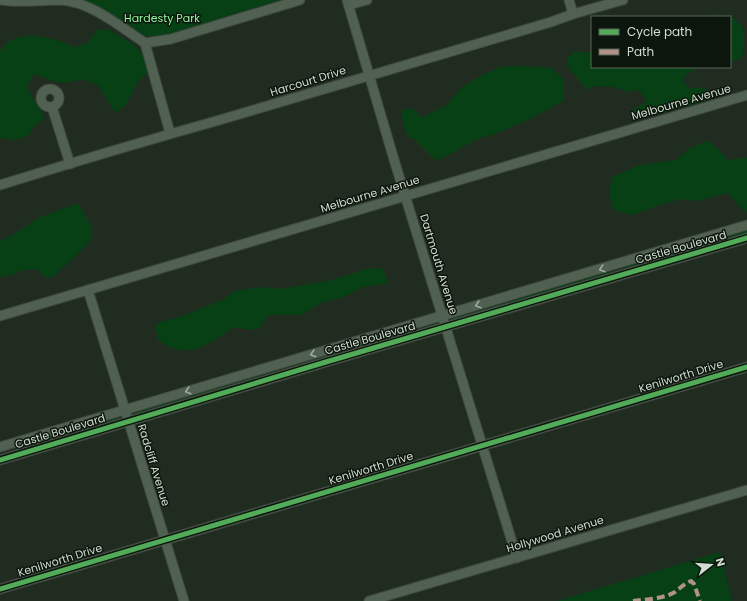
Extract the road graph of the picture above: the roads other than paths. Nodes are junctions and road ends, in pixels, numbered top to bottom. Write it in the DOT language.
graph roads {
  1 [pos="1,0"];
  2 [pos="300,0"];
  3 [pos="366,0"];
  4 [pos="569,0"];
  5 [pos="623,0"];
  6 [pos="348,2"];
  7 [pos="574,14"];
  8 [pos="145,43"];
  9 [pos="369,75"];
  10 [pos="747,95"];
  11 [pos="52,107"];
  12 [pos="170,133"];
  13 [pos="70,164"];
  14 [pos="0,184"];
  15 [pos="406,197"];
  16 [pos="747,225"];
  17 [pos="747,238"];
  18 [pos="619,264"];
  19 [pos="622,274"];
  20 [pos="88,290"];
  21 [pos="0,316"];
  22 [pos="442,316"];
  23 [pos="446,327"];
  24 [pos="284,363"];
  25 [pos="747,367"];
  26 [pos="288,373"];
  27 [pos="124,409"];
  28 [pos="128,421"];
  29 [pos="483,445"];
  30 [pos="4,446"];
  31 [pos="11,457"];
  32 [pos="0,460"];
  33 [pos="747,490"];
  34 [pos="165,540"];
  35 [pos="516,558"];
  36 [pos="0,589"];
  37 [pos="184,601"];
  38 [pos="369,601"];
  1 -- 8 [label="street"];
  2 -- 8 [label="street"];
  3 -- 6 [label="street"];
  4 -- 7 [label="street"];
  5 -- 7 [label="street, Harcourt Drive"];
  6 -- 9 [label="street, Dartmouth Avenue"];
  7 -- 9 [label="street, Harcourt Drive"];
  8 -- 12 [label="street"];
  9 -- 12 [label="street, Harcourt Drive"];
  9 -- 15 [label="street, Dartmouth Avenue"];
  10 -- 15 [label="street, Melbourne Avenue"];
  11 -- 13 [label="street"];
  12 -- 13 [label="street, Harcourt Drive"];
  13 -- 14 [label="street, Harcourt Drive"];
  15 -- 20 [label="street, Melbourne Avenue"];
  15 -- 22 [label="street, Dartmouth Avenue"];
  16 -- 18 [label="street, Castle Boulevard"];
  17 -- 19 [label="street, Castle Boulevard"];
  18 -- 19 [label="street"];
  18 -- 22 [label="street, Castle Boulevard, one-way"];
  19 -- 23 [label="street, Castle Boulevard"];
  20 -- 21 [label="street, Melbourne Avenue"];
  20 -- 27 [label="street, Radcliff Avenue"];
  22 -- 23 [label="street, Dartmouth Avenue"];
  22 -- 24 [label="street, Castle Boulevard, one-way"];
  23 -- 26 [label="street, Castle Boulevard"];
  23 -- 29 [label="street, Dartmouth Avenue"];
  24 -- 26 [label="street"];
  24 -- 27 [label="street, Castle Boulevard, one-way"];
  25 -- 29 [label="street, Kenilworth Drive"];
  26 -- 28 [label="street, Castle Boulevard"];
  27 -- 28 [label="street, Radcliff Avenue"];
  27 -- 30 [label="street, Castle Boulevard"];
  28 -- 31 [label="street, Castle Boulevard"];
  28 -- 34 [label="street, Radcliff Avenue"];
  29 -- 34 [label="street, Kenilworth Drive"];
  29 -- 35 [label="street, Dartmouth Avenue"];
  30 -- 31 [label="street"];
  31 -- 32 [label="street, Castle Boulevard"];
  33 -- 35 [label="street, Hollywood Avenue"];
  34 -- 36 [label="street, Kenilworth Drive"];
  34 -- 37 [label="street, Radcliff Avenue"];
  35 -- 38 [label="street, Hollywood Avenue"];
}
